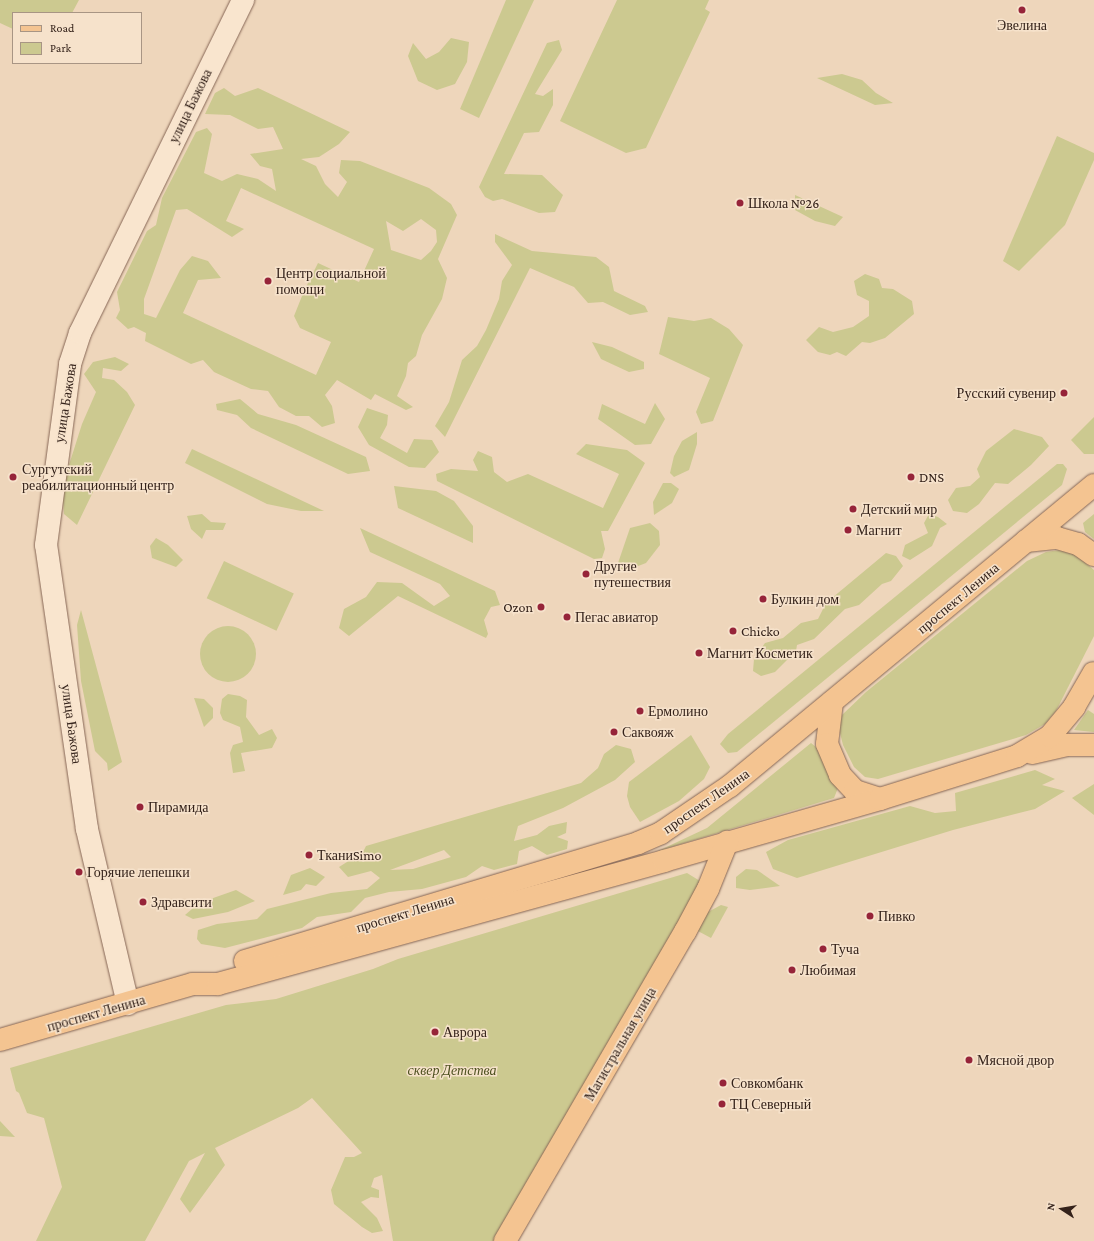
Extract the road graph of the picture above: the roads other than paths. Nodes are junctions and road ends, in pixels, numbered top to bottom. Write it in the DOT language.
graph roads {
  1 [pos="243,0"];
  2 [pos="1094,485"];
  3 [pos="1026,542"];
  4 [pos="1094,555"];
  5 [pos="1094,673"];
  6 [pos="832,702"];
  7 [pos="1094,745"];
  8 [pos="1017,756"];
  9 [pos="880,799"];
  10 [pos="727,842"];
  11 [pos="193,984"];
  12 [pos="128,1004"];
  13 [pos="0,1040"];
  14 [pos="505,1241"];
  1 -- 12 [label="street, улица Бажова"];
  2 -- 3 [label="main road, проспект Ленина"];
  3 -- 4 [label="main road"];
  3 -- 6 [label="main road, проспект Ленина"];
  5 -- 8 [label="main road, проспект Ленина"];
  6 -- 9 [label="main road"];
  6 -- 11 [label="main road, проспект Ленина"];
  7 -- 8 [label="main road"];
  8 -- 9 [label="main road, проспект Ленина"];
  9 -- 10 [label="main road, проспект Ленина"];
  10 -- 11 [label="main road, проспект Ленина"];
  10 -- 14 [label="main road, Магистральная улица"];
  11 -- 12 [label="main road, проспект Ленина"];
  12 -- 13 [label="main road, проспект Ленина"];
}
